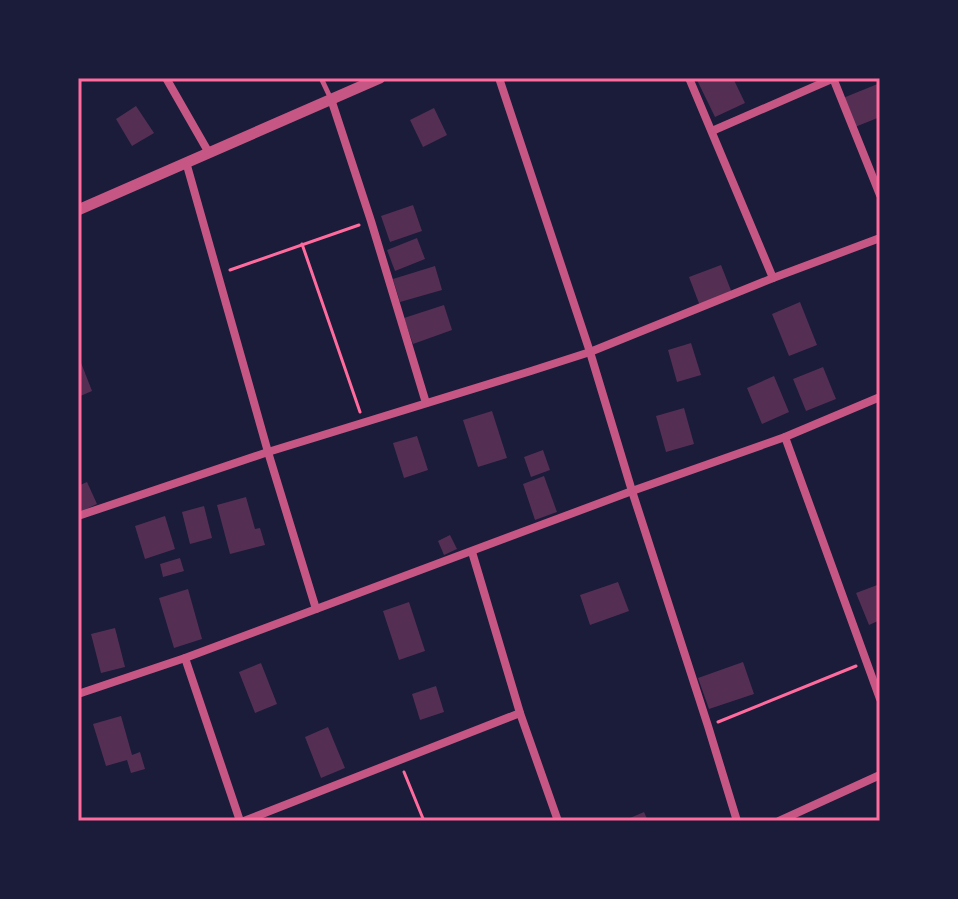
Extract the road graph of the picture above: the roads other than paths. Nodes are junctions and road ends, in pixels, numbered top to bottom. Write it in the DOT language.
graph roads {
  1 [pos="166,78"];
  2 [pos="321,78"];
  3 [pos="380,78"];
  4 [pos="499,78"];
  5 [pos="689,78"];
  6 [pos="834,78"];
  7 [pos="331,99"];
  8 [pos="712,131"];
  9 [pos="209,153"];
  10 [pos="186,162"];
  11 [pos="880,195"];
  12 [pos="78,210"];
  13 [pos="880,238"];
  14 [pos="773,278"];
  15 [pos="590,352"];
  16 [pos="880,397"];
  17 [pos="426,403"];
  18 [pos="785,437"];
  19 [pos="268,452"];
  20 [pos="632,491"];
  21 [pos="78,516"];
  22 [pos="472,552"];
  23 [pos="316,609"];
  24 [pos="185,658"];
  25 [pos="78,694"];
  26 [pos="880,699"];
  27 [pos="520,713"];
  28 [pos="880,775"];
  29 [pos="242,821"];
  30 [pos="558,821"];
  31 [pos="737,821"];
  32 [pos="779,821"];
  1 -- 9 [label="street"];
  2 -- 7 [label="lane"];
  3 -- 7 [label="street"];
  4 -- 15 [label="street"];
  5 -- 8 [label="street"];
  6 -- 8 [label="street"];
  6 -- 11 [label="street"];
  7 -- 9 [label="street"];
  7 -- 17 [label="street"];
  8 -- 14 [label="street"];
  9 -- 10 [label="street"];
  10 -- 12 [label="street"];
  10 -- 19 [label="street"];
  13 -- 14 [label="street"];
  14 -- 15 [label="street"];
  15 -- 17 [label="street"];
  15 -- 20 [label="street"];
  16 -- 18 [label="street"];
  17 -- 19 [label="street"];
  18 -- 20 [label="street"];
  18 -- 26 [label="street"];
  19 -- 21 [label="street"];
  19 -- 23 [label="street"];
  20 -- 22 [label="street"];
  20 -- 31 [label="street"];
  22 -- 23 [label="street"];
  22 -- 27 [label="street"];
  23 -- 24 [label="street"];
  24 -- 25 [label="street"];
  24 -- 29 [label="street"];
  27 -- 29 [label="street"];
  27 -- 30 [label="street"];
  28 -- 32 [label="street"];
}
